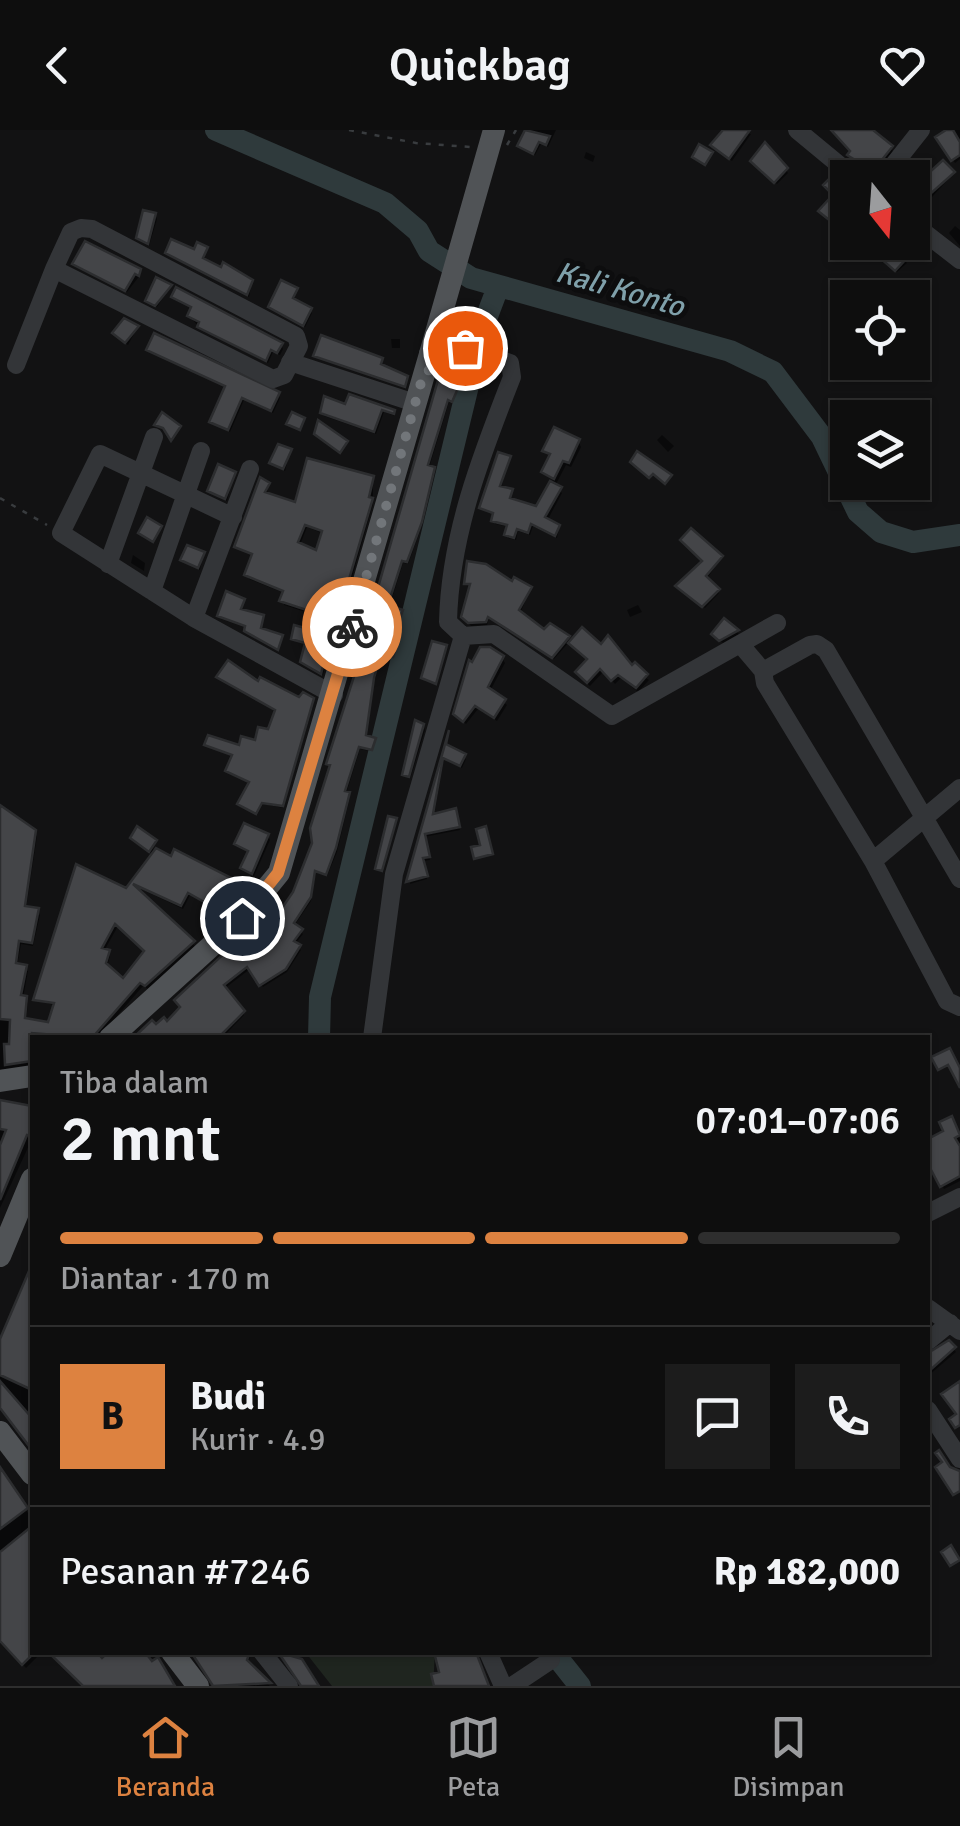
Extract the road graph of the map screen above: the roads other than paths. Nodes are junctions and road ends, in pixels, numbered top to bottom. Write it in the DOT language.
graph roads {
  1 [pos="494,130"];
  2 [pos="797,130"];
  3 [pos="921,130"];
  4 [pos="833,160"];
  5 [pos="897,160"];
  6 [pos="930,237"];
  7 [pos="960,260"];
  8 [pos="54,270"];
  9 [pos="290,362"];
  10 [pos="427,363"];
  11 [pos="16,366"];
  12 [pos="415,402"];
  13 [pos="154,437"];
  14 [pos="201,451"];
  15 [pos="250,469"];
  16 [pos="142,472"];
  17 [pos="186,493"];
  18 [pos="233,516"];
  19 [pos="108,564"];
  20 [pos="152,591"];
  21 [pos="194,618"];
  22 [pos="777,623"];
  23 [pos="463,636"];
  24 [pos="740,644"];
  25 [pos="763,671"];
  26 [pos="334,695"];
  27 [pos="960,788"];
  28 [pos="924,815"];
  29 [pos="873,861"];
  30 [pos="960,879"];
  31 [pos="960,1007"];
  32 [pos="113,1035"];
  33 [pos="372,1035"];
  34 [pos="30,1076"];
  35 [pos="0,1081"];
  36 [pos="30,1184"];
  37 [pos="960,1197"];
  38 [pos="930,1212"];
  39 [pos="0,1256"];
  40 [pos="930,1309"];
  41 [pos="955,1327"];
  42 [pos="930,1340"];
  43 [pos="930,1413"];
  44 [pos="0,1432"];
  45 [pos="28,1458"];
  46 [pos="960,1460"];
  47 [pos="174,1655"];
  48 [pos="264,1655"];
  49 [pos="489,1655"];
  50 [pos="551,1660"];
  51 [pos="198,1686"];
  52 [pos="289,1686"];
  53 [pos="504,1686"];
  54 [pos="512,1686"];
  1 -- 10 [label="main road, bridge"];
  2 -- 4 [label="street"];
  3 -- 5 [label="street"];
  6 -- 7 [label="street"];
  8 -- 9 [label="street"];
  8 -- 9 [label="street"];
  8 -- 11 [label="street"];
  9 -- 12 [label="street"];
  10 -- 12 [label="main road"];
  10 -- 23 [label="street"];
  12 -- 26 [label="main road"];
  13 -- 16 [label="street"];
  14 -- 17 [label="street"];
  15 -- 18 [label="street"];
  16 -- 17 [label="street"];
  16 -- 19 [label="street"];
  16 -- 19 [label="street"];
  17 -- 18 [label="street"];
  17 -- 20 [label="street"];
  18 -- 21 [label="street"];
  19 -- 20 [label="street"];
  20 -- 21 [label="street"];
  21 -- 26 [label="street"];
  22 -- 24 [label="street"];
  23 -- 24 [label="street"];
  23 -- 33 [label="street"];
  24 -- 25 [label="street"];
  25 -- 28 [label="street"];
  25 -- 29 [label="street"];
  26 -- 32 [label="main road"];
  27 -- 28 [label="street"];
  28 -- 29 [label="street"];
  28 -- 30 [label="street"];
  29 -- 31 [label="street"];
  34 -- 35 [label="main road"];
  36 -- 39 [label="main road"];
  37 -- 38 [label="street"];
  40 -- 41 [label="street"];
  41 -- 42 [label="street"];
  43 -- 46 [label="street"];
  44 -- 45 [label="main road"];
  47 -- 51 [label="main road"];
  48 -- 52 [label="street"];
  49 -- 53 [label="street"];
  50 -- 54 [label="street"];
}
